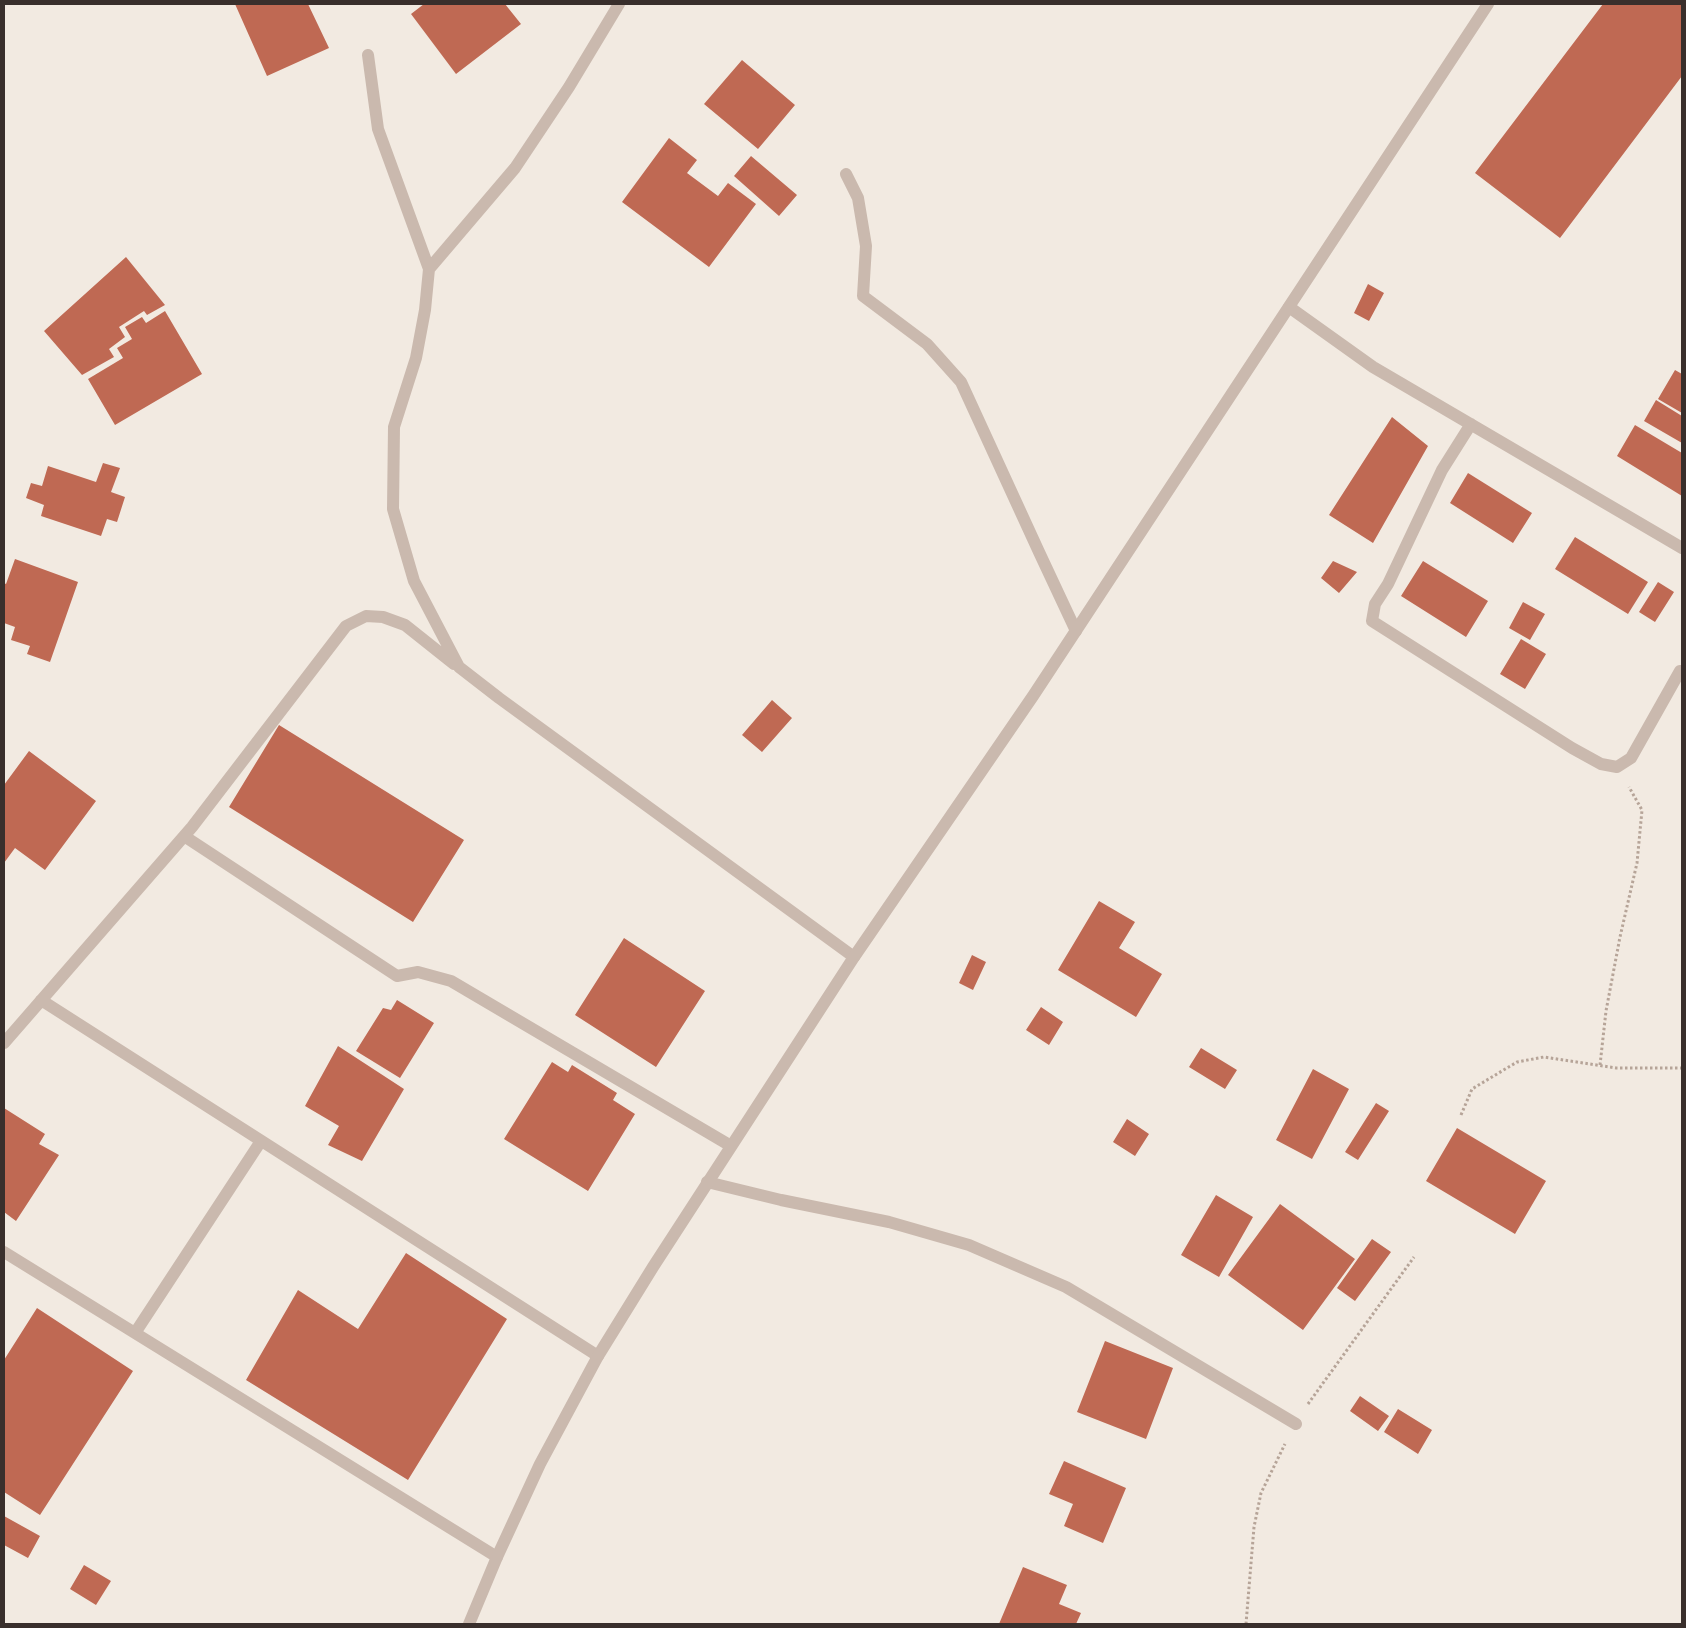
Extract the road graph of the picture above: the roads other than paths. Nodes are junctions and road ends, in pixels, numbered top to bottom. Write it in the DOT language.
graph roads {
  1 [pos="618,4"];
  2 [pos="1488,4"];
  3 [pos="368,55"];
  4 [pos="846,174"];
  5 [pos="429,269"];
  6 [pos="1289,307"];
  7 [pos="1471,424"];
  8 [pos="1682,548"];
  9 [pos="1076,631"];
  10 [pos="459,667"];
  11 [pos="1682,670"];
  12 [pos="184,836"];
  13 [pos="854,957"];
  14 [pos="41,1000"];
  15 [pos="4,1043"];
  16 [pos="261,1141"];
  17 [pos="731,1146"];
  18 [pos="707,1182"];
  19 [pos="4,1252"];
  20 [pos="135,1333"];
  21 [pos="598,1356"];
  22 [pos="1296,1424"];
  23 [pos="497,1557"];
  24 [pos="469,1624"];
  1 -- 5 [label="street"];
  2 -- 6 [label="street"];
  3 -- 5 [label="street"];
  4 -- 9 [label="street"];
  5 -- 10 [label="street"];
  6 -- 7 [label="street"];
  6 -- 9 [label="street"];
  7 -- 8 [label="street"];
  7 -- 11 [label="street"];
  9 -- 13 [label="street"];
  10 -- 12 [label="street"];
  10 -- 13 [label="street"];
  12 -- 14 [label="street"];
  12 -- 17 [label="street"];
  13 -- 17 [label="street"];
  14 -- 15 [label="street"];
  14 -- 16 [label="street"];
  16 -- 20 [label="street"];
  16 -- 21 [label="street"];
  17 -- 18 [label="street"];
  18 -- 21 [label="street"];
  18 -- 22 [label="street"];
  19 -- 20 [label="street"];
  20 -- 23 [label="street"];
  21 -- 23 [label="street"];
  23 -- 24 [label="street"];
}
